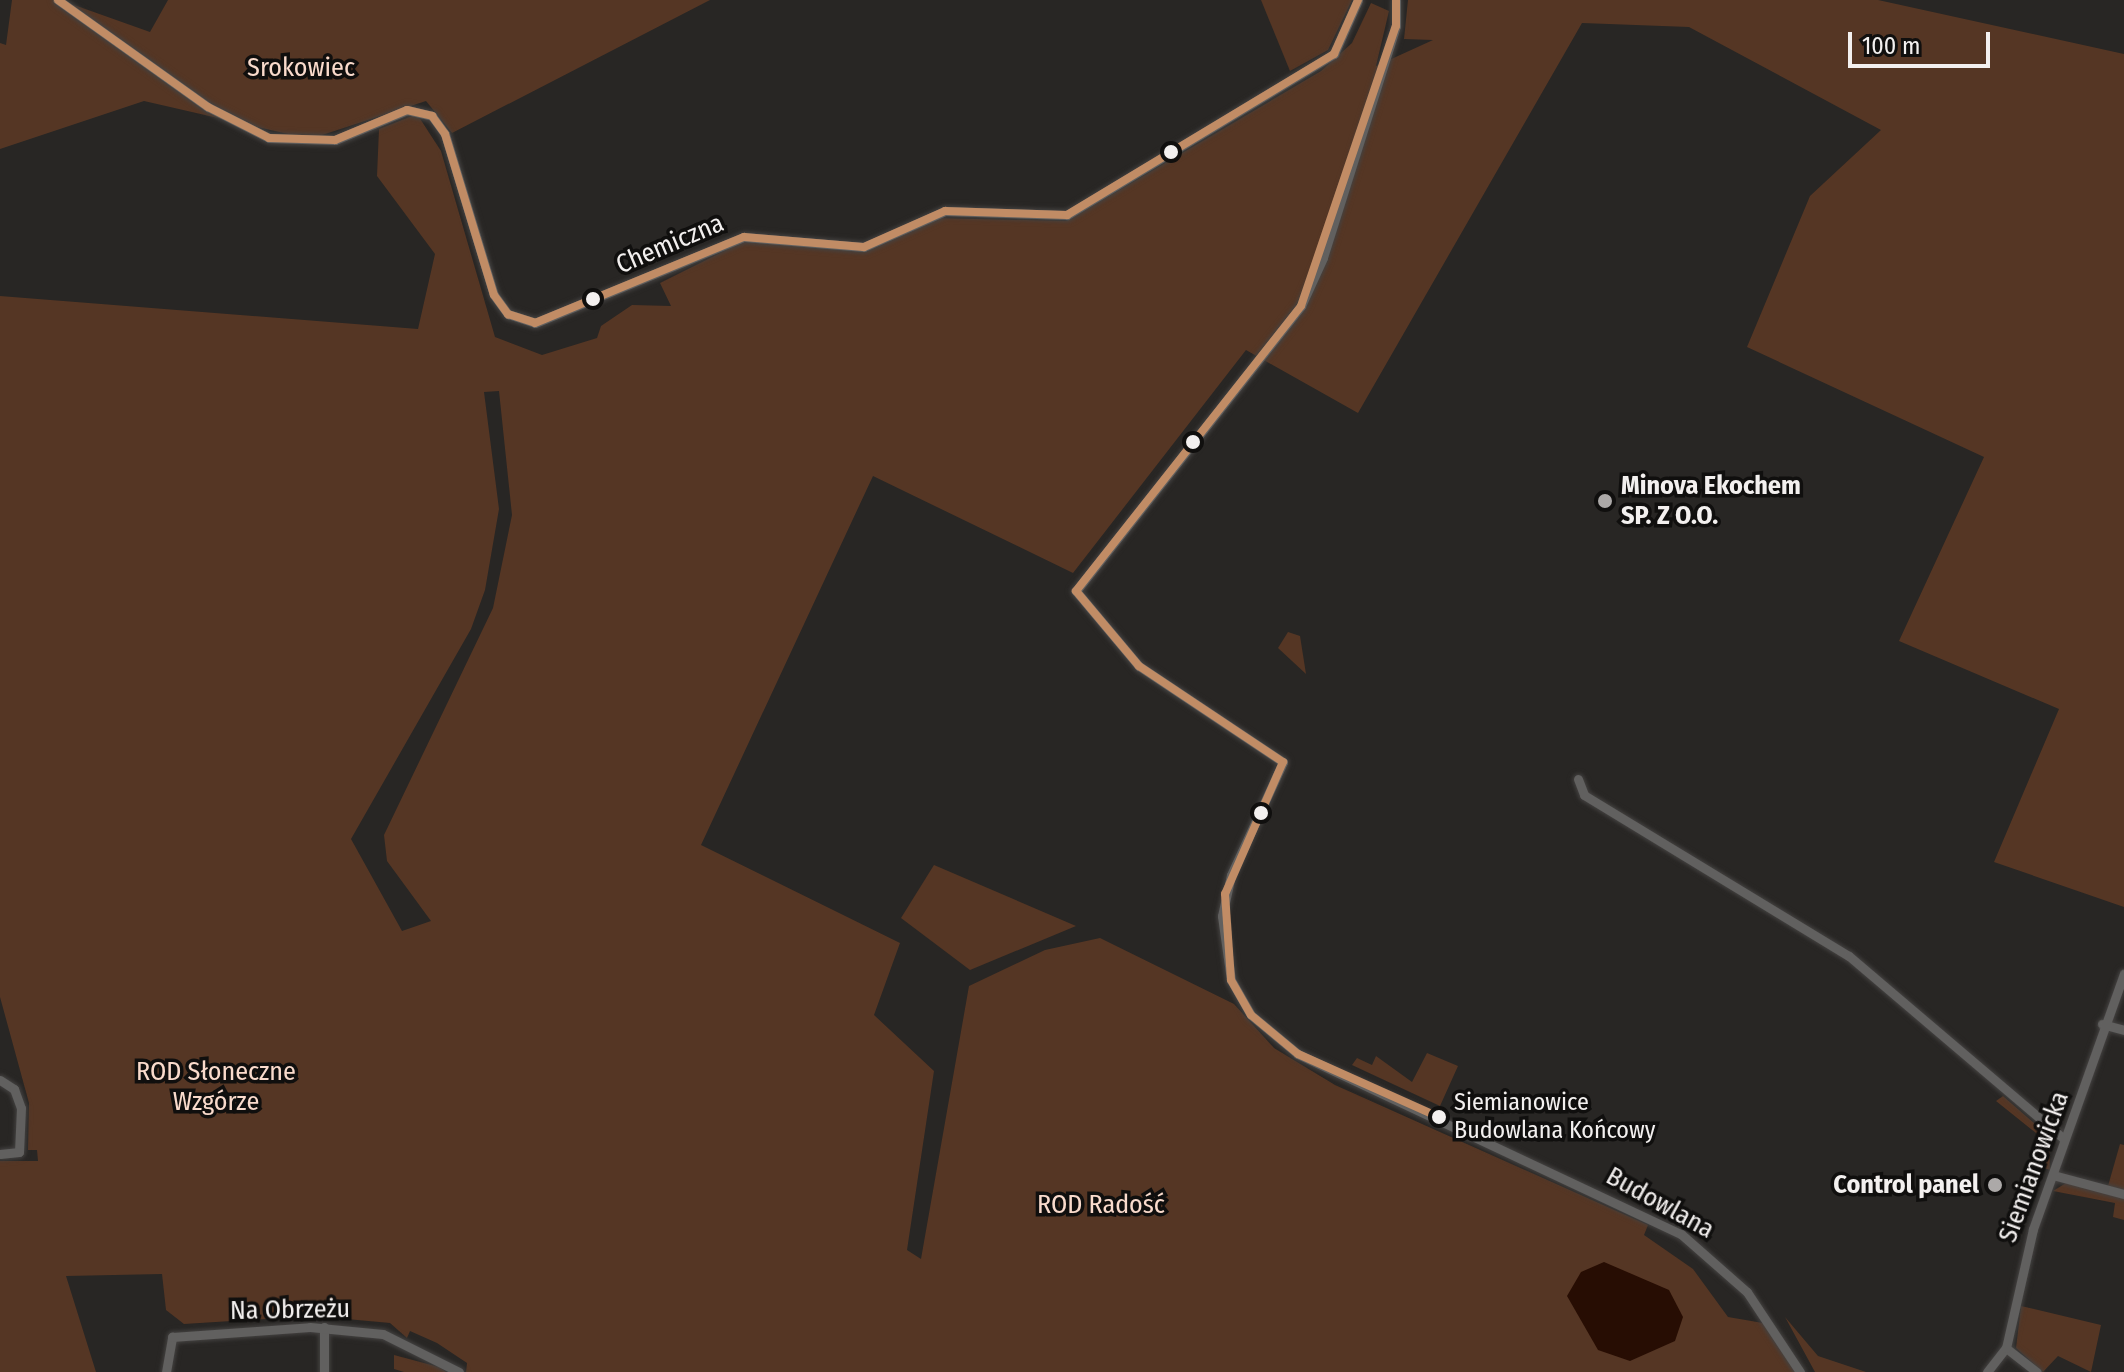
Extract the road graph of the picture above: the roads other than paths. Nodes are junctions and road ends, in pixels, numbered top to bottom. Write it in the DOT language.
graph roads {
  1 [pos="58,0"];
  2 [pos="1358,0"];
  3 [pos="1396,0"];
  4 [pos="1578,779"];
  5 [pos="2124,974"];
  6 [pos="2102,1024"];
  7 [pos="2124,1030"];
  8 [pos="0,1080"];
  9 [pos="2064,1139"];
  10 [pos="0,1154"];
  11 [pos="2053,1175"];
  12 [pos="2124,1194"];
  13 [pos="324,1327"];
  14 [pos="2006,1348"];
  15 [pos="166,1372"];
  16 [pos="324,1372"];
  17 [pos="459,1372"];
  18 [pos="1800,1372"];
  19 [pos="1987,1372"];
  20 [pos="2037,1372"];
  1 -- 2 [label="street, Chemiczna"];
  3 -- 18 [label="street, Budowlana"];
  4 -- 9 [label="street"];
  5 -- 6 [label="street, Siemianowicka"];
  6 -- 7 [label="street"];
  6 -- 9 [label="street, Siemianowicka"];
  8 -- 10 [label="street"];
  9 -- 11 [label="street, Siemianowicka"];
  11 -- 12 [label="street"];
  11 -- 14 [label="street, Siemianowicka"];
  13 -- 15 [label="street, Na Obrzeżu"];
  13 -- 16 [label="street"];
  13 -- 17 [label="street, Na Obrzeżu"];
  14 -- 19 [label="street, Siemianowicka"];
  14 -- 20 [label="street"];
}
